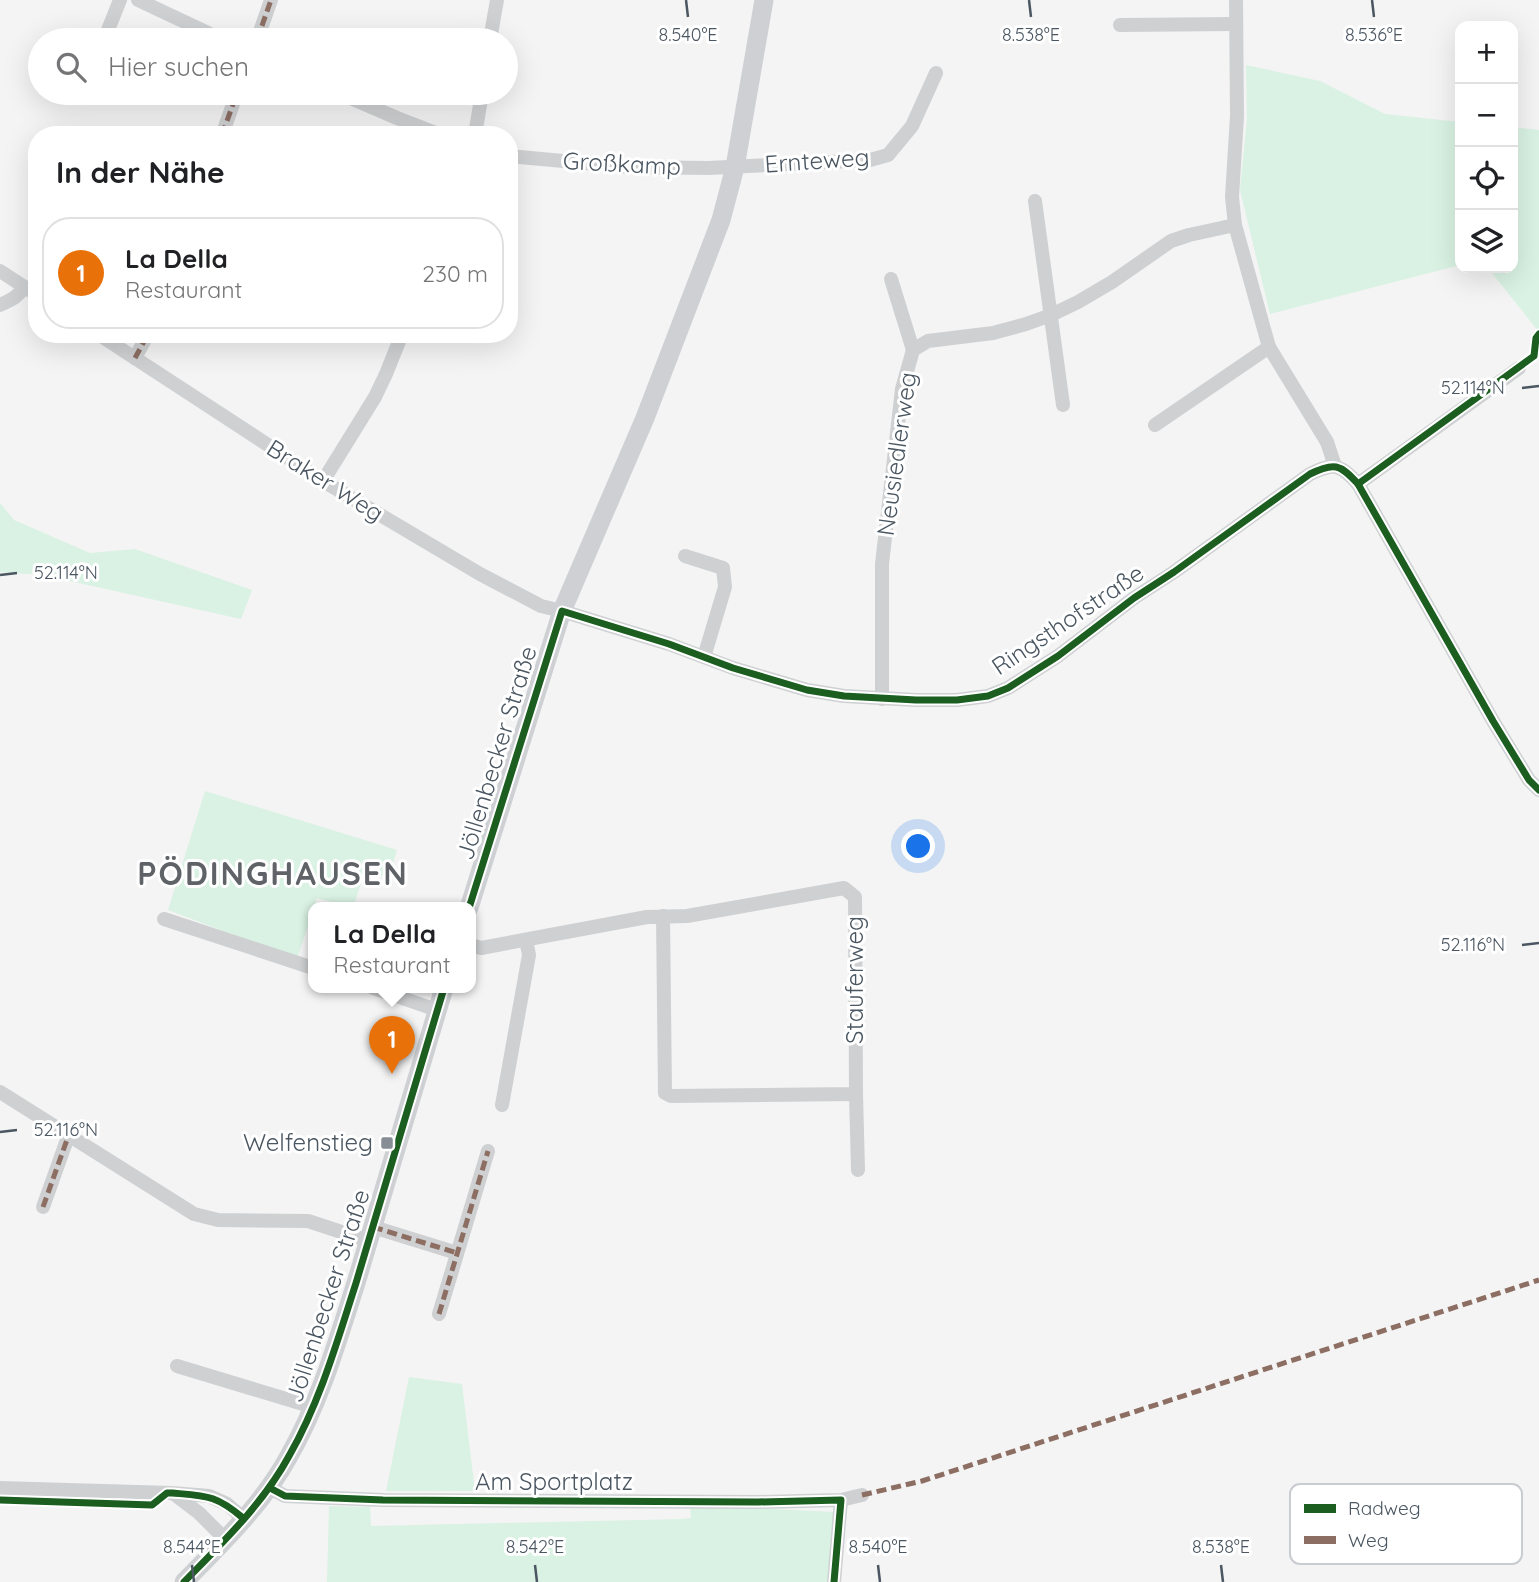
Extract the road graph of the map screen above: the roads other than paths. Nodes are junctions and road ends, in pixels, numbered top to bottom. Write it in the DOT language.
graph roads {
  1 [pos="120,0"];
  2 [pos="138,0"];
  3 [pos="271,0"];
  4 [pos="497,0"];
  5 [pos="764,0"];
  6 [pos="1236,0"];
  7 [pos="1236,24"];
  8 [pos="1120,25"];
  9 [pos="109,28"];
  10 [pos="198,28"];
  11 [pos="261,28"];
  12 [pos="492,28"];
  13 [pos="936,73"];
  14 [pos="233,105"];
  15 [pos="367,105"];
  16 [pos="480,105"];
  17 [pos="225,126"];
  18 [pos="418,126"];
  19 [pos="476,126"];
  20 [pos="518,157"];
  21 [pos="735,167"];
  22 [pos="1035,201"];
  23 [pos="1236,225"];
  24 [pos="0,271"];
  25 [pos="891,279"];
  26 [pos="28,290"];
  27 [pos="28,292"];
  28 [pos="0,305"];
  29 [pos="1051,314"];
  30 [pos="112,343"];
  31 [pos="143,343"];
  32 [pos="398,343"];
  33 [pos="1269,347"];
  34 [pos="913,349"];
  35 [pos="135,358"];
  36 [pos="1519,368"];
  37 [pos="1063,405"];
  38 [pos="1155,425"];
  39 [pos="1335,466"];
  40 [pos="323,481"];
  41 [pos="1358,484"];
  42 [pos="685,556"];
  43 [pos="562,611"];
  44 [pos="704,657"];
  45 [pos="882,699"];
  46 [pos="1539,790"];
  47 [pos="471,902"];
  48 [pos="663,916"];
  49 [pos="164,919"];
  50 [pos="526,940"];
  51 [pos="476,946"];
  52 [pos="308,966"];
  53 [pos="388,993"];
  54 [pos="442,993"];
  55 [pos="437,1010"];
  56 [pos="0,1091"];
  57 [pos="856,1094"];
  58 [pos="502,1105"];
  59 [pos="69,1135"];
  60 [pos="488,1151"];
  61 [pos="858,1170"];
  62 [pos="43,1207"];
  63 [pos="371,1234"];
  64 [pos="457,1253"];
  65 [pos="439,1314"];
  66 [pos="177,1366"];
  67 [pos="313,1407"];
  68 [pos="0,1488"];
  69 [pos="270,1488"];
  70 [pos="173,1493"];
  71 [pos="862,1496"];
  72 [pos="841,1500"];
  73 [pos="243,1518"];
  74 [pos="225,1539"];
  75 [pos="184,1582"];
  76 [pos="835,1582"];
  1 -- 9 [label="street"];
  2 -- 10 [label="street"];
  3 -- 11 [label="street"];
  4 -- 12 [label="street"];
  5 -- 21 [label="main road, Jöllenbecker Straße"];
  6 -- 7 [label="street"];
  7 -- 8 [label="street"];
  7 -- 23 [label="street"];
  13 -- 21 [label="street, Ernteweg"];
  14 -- 17 [label="street"];
  15 -- 18 [label="street"];
  16 -- 19 [label="street"];
  20 -- 21 [label="street, Großkamp"];
  21 -- 43 [label="main road, Jöllenbecker Straße"];
  22 -- 29 [label="street"];
  23 -- 29 [label="street, Neusiedlerweg"];
  23 -- 33 [label="street"];
  24 -- 26 [label="street"];
  25 -- 34 [label="street"];
  27 -- 28 [label="street"];
  29 -- 34 [label="street, Neusiedlerweg"];
  29 -- 37 [label="street"];
  30 -- 35 [label="street, Braker Weg"];
  31 -- 35 [label="street"];
  32 -- 40 [label="street"];
  33 -- 38 [label="street"];
  33 -- 39 [label="street"];
  34 -- 45 [label="street, Neusiedlerweg"];
  35 -- 40 [label="street, Braker Weg"];
  36 -- 41 [label="street"];
  39 -- 41 [label="street"];
  39 -- 45 [label="street, Ringsthofstraße"];
  40 -- 43 [label="street, Braker Weg"];
  41 -- 46 [label="street"];
  42 -- 44 [label="street"];
  43 -- 44 [label="street, Ringsthofstraße"];
  43 -- 47 [label="main road, Jöllenbecker Straße"];
  44 -- 45 [label="street, Ringsthofstraße"];
  48 -- 50 [label="street, Stauferweg"];
  48 -- 57 [label="street"];
  48 -- 57 [label="street, Stauferweg"];
  49 -- 52 [label="street"];
  50 -- 51 [label="street, Stauferweg"];
  50 -- 58 [label="street"];
  53 -- 55 [label="street"];
  54 -- 55 [label="main road, Jöllenbecker Straße"];
  55 -- 63 [label="main road, Jöllenbecker Straße"];
  56 -- 59 [label="street"];
  57 -- 61 [label="street, Stauferweg"];
  59 -- 62 [label="street"];
  59 -- 63 [label="street"];
  60 -- 64 [label="street"];
  63 -- 64 [label="street"];
  63 -- 67 [label="main road, Jöllenbecker Straße"];
  64 -- 65 [label="street"];
  66 -- 67 [label="street"];
  67 -- 69 [label="main road, Jöllenbecker Straße"];
  68 -- 70 [label="street"];
  69 -- 72 [label="street, Am Sportplatz"];
  69 -- 73 [label="main road, Jöllenbecker Straße"];
  70 -- 73 [label="street"];
  70 -- 74 [label="street"];
  71 -- 72 [label="street, Am Sportplatz"];
  72 -- 76 [label="street"];
  73 -- 74 [label="main road, Jöllenbecker Straße"];
  74 -- 75 [label="main road, Jöllenbecker Straße"];
}
